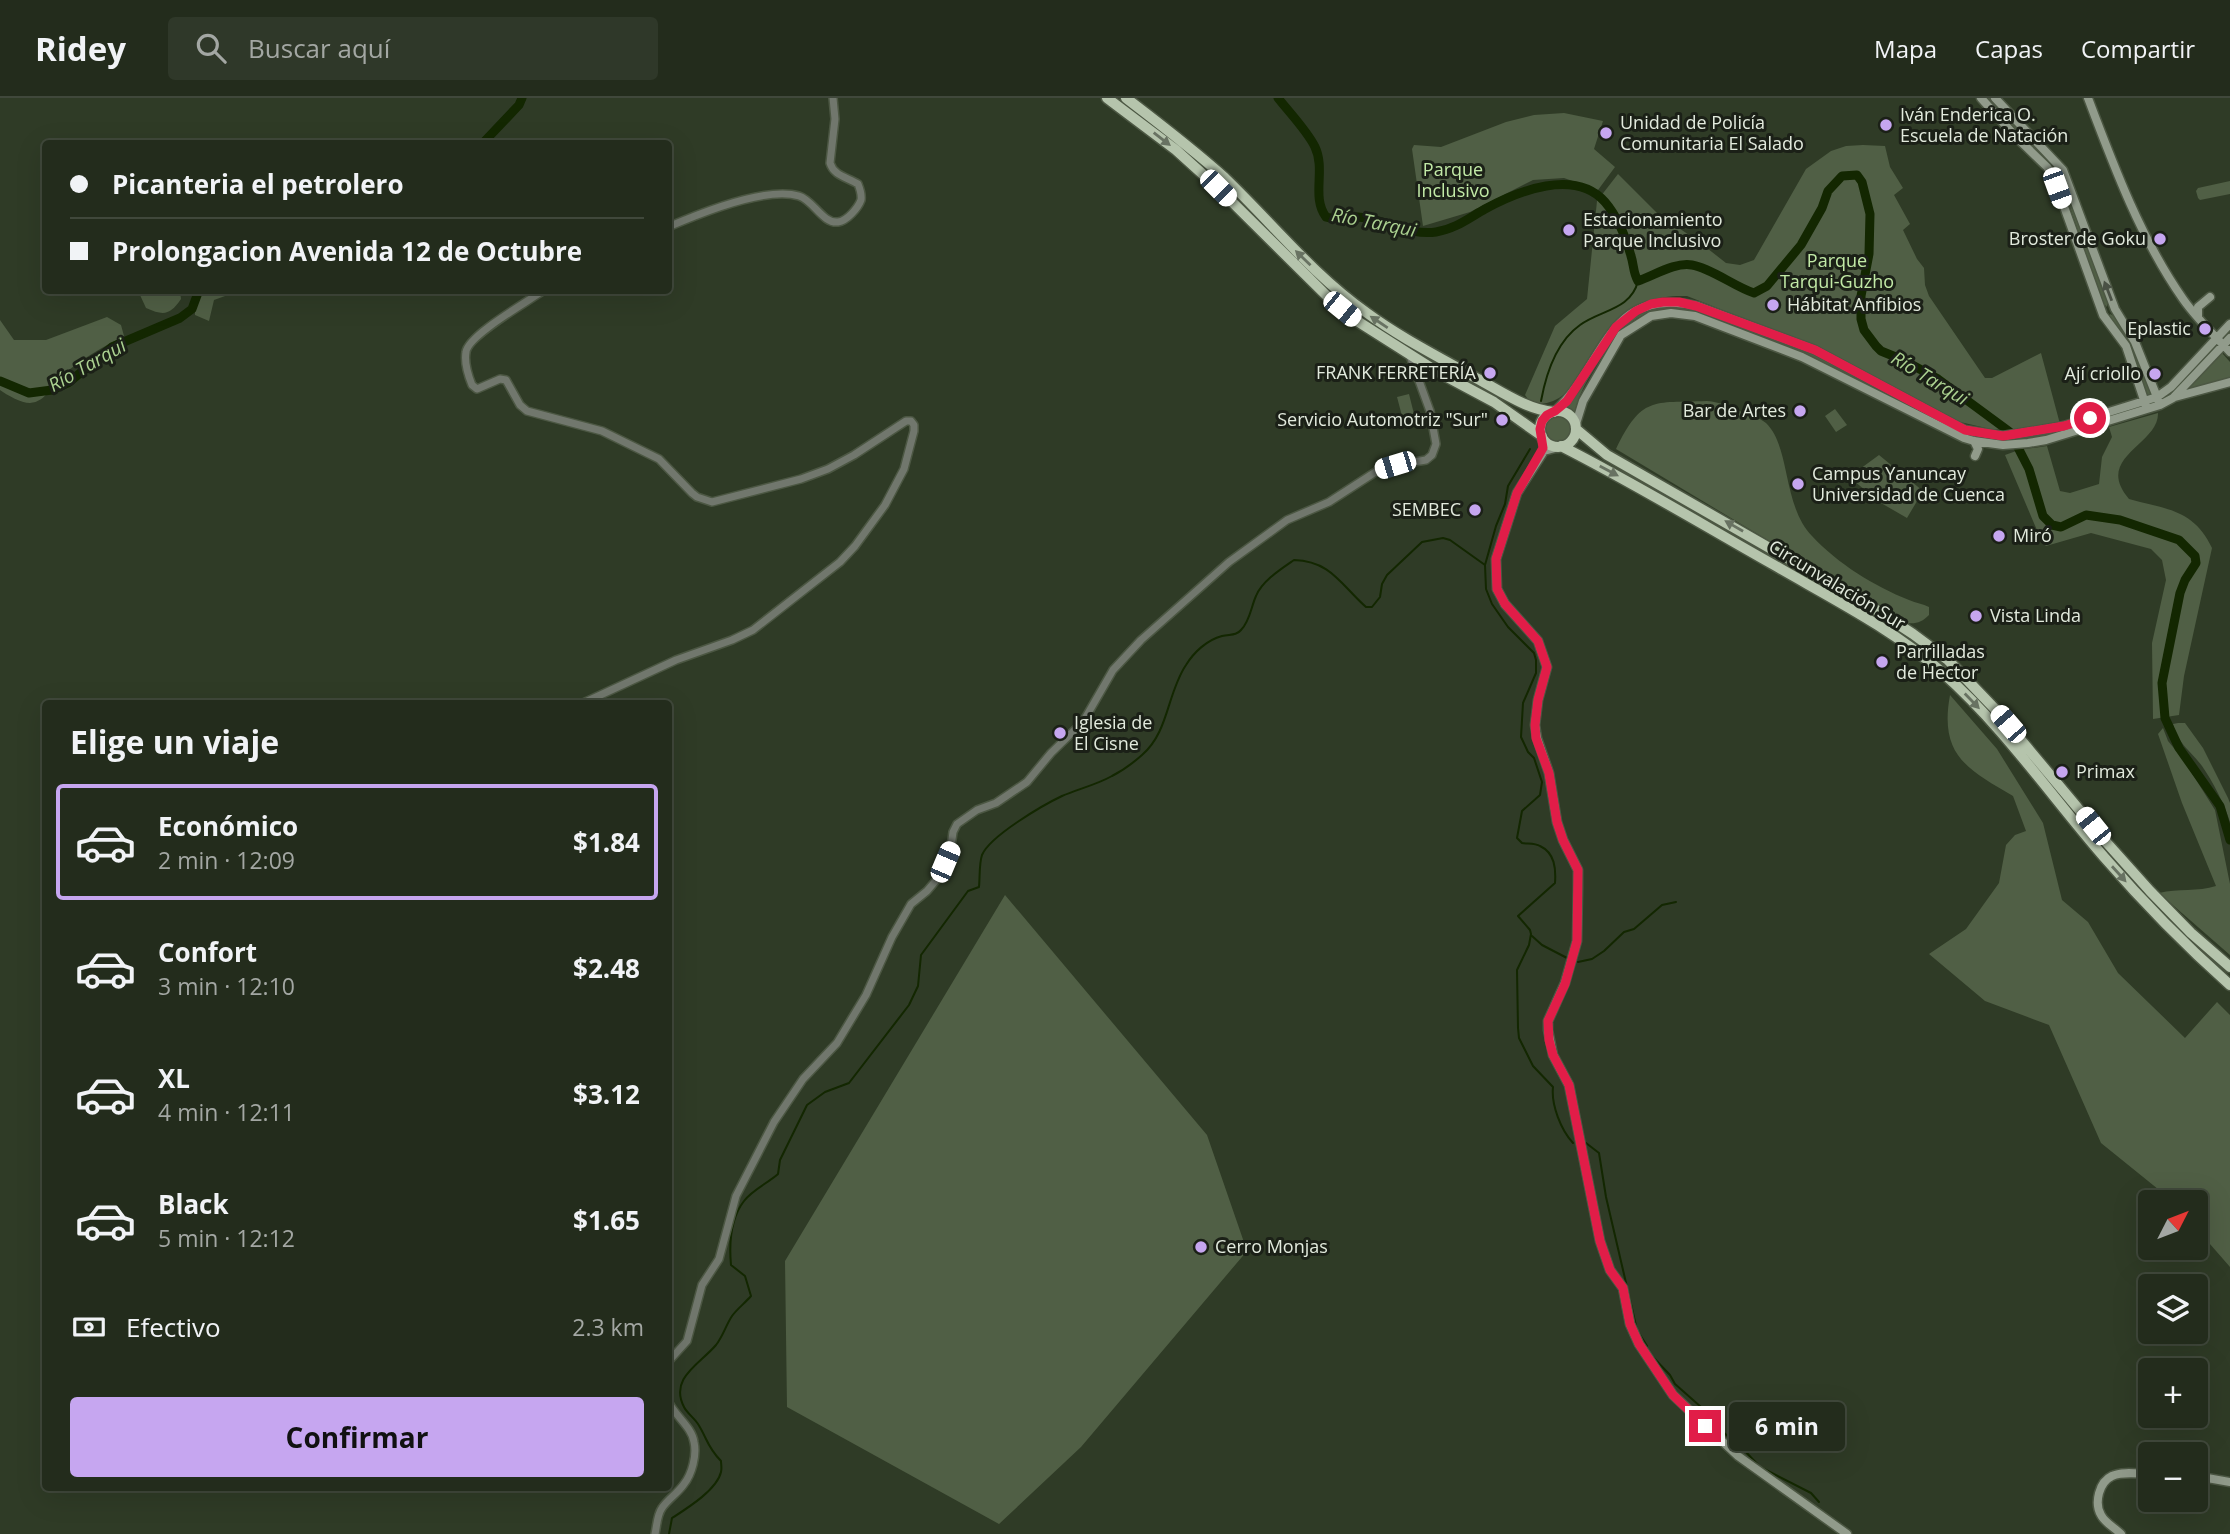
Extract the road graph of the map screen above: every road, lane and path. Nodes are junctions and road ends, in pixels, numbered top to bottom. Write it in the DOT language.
graph roads {
  1 [pos="833,98"];
  2 [pos="1107,98"];
  3 [pos="1126,98"];
  4 [pos="1981,98"];
  5 [pos="1995,98"];
  6 [pos="2088,98"];
  7 [pos="672,225"];
  8 [pos="538,294"];
  9 [pos="2210,297"];
  10 [pos="2199,320"];
  11 [pos="2230,324"];
  12 [pos="2217,338"];
  13 [pos="2228,345"];
  14 [pos="1410,354"];
  15 [pos="1436,371"];
  16 [pos="1419,381"];
  17 [pos="2230,382"];
  18 [pos="2173,398"];
  19 [pos="2159,401"];
  20 [pos="2146,405"];
  21 [pos="1554,412"];
  22 [pos="1576,428"];
  23 [pos="1542,437"];
  24 [pos="1974,441"];
  25 [pos="2003,441"];
  26 [pos="1560,446"];
  27 [pos="1975,456"];
  28 [pos="1538,458"];
  29 [pos="590,700"];
  30 [pos="2230,967"];
  31 [pos="2230,985"];
  32 [pos="672,1358"];
  33 [pos="672,1408"];
  34 [pos="2138,1474"];
  35 [pos="2208,1478"];
  36 [pos="2230,1482"];
  37 [pos="655,1534"];
  38 [pos="1846,1534"];
  39 [pos="2121,1534"];
  1 -- 7 [label="street"];
  2 -- 14 [label="highway, Circunvalación Sur, one-way"];
  21 -- 3 [label="highway, Circunvalación Sur, one-way"];
  4 -- 20 [label="main road"];
  19 -- 5 [label="main road, one-way"];
  6 -- 10 [label="main road"];
  8 -- 29 [label="street"];
  9 -- 10 [label="main road"];
  10 -- 12 [label="main road"];
  11 -- 12 [label="main road"];
  12 -- 13 [label="main road"];
  12 -- 19 [label="main road"];
  13 -- 18 [label="main road"];
  14 -- 15 [label="highway, Circunvalación Sur"];
  14 -- 16 [label="street"];
  15 -- 16 [label="street"];
  15 -- 23 [label="highway, Circunvalación Sur"];
  16 -- 32 [label="street"];
  17 -- 18 [label="main road"];
  18 -- 19 [label="main road"];
  19 -- 20 [label="main road"];
  20 -- 25 [label="main road"];
  20 -- 25 [label="main road"];
  21 -- 22 [label="highway, Circunvalación Sur"];
  21 -- 23 [label="highway"];
  21 -- 25 [label="main road"];
  22 -- 24 [label="main road"];
  22 -- 26 [label="highway"];
  30 -- 22 [label="highway, Circunvalación Sur, one-way"];
  23 -- 26 [label="highway, Circunvalación Sur"];
  23 -- 28 [label="main road"];
  24 -- 25 [label="main road"];
  24 -- 27 [label="main road"];
  26 -- 28 [label="main road"];
  26 -- 31 [label="highway, Circunvalación Sur, one-way"];
  28 -- 38 [label="main road"];
  33 -- 37 [label="street"];
  34 -- 39 [label="main road"];
  35 -- 36 [label="main road"];
}
